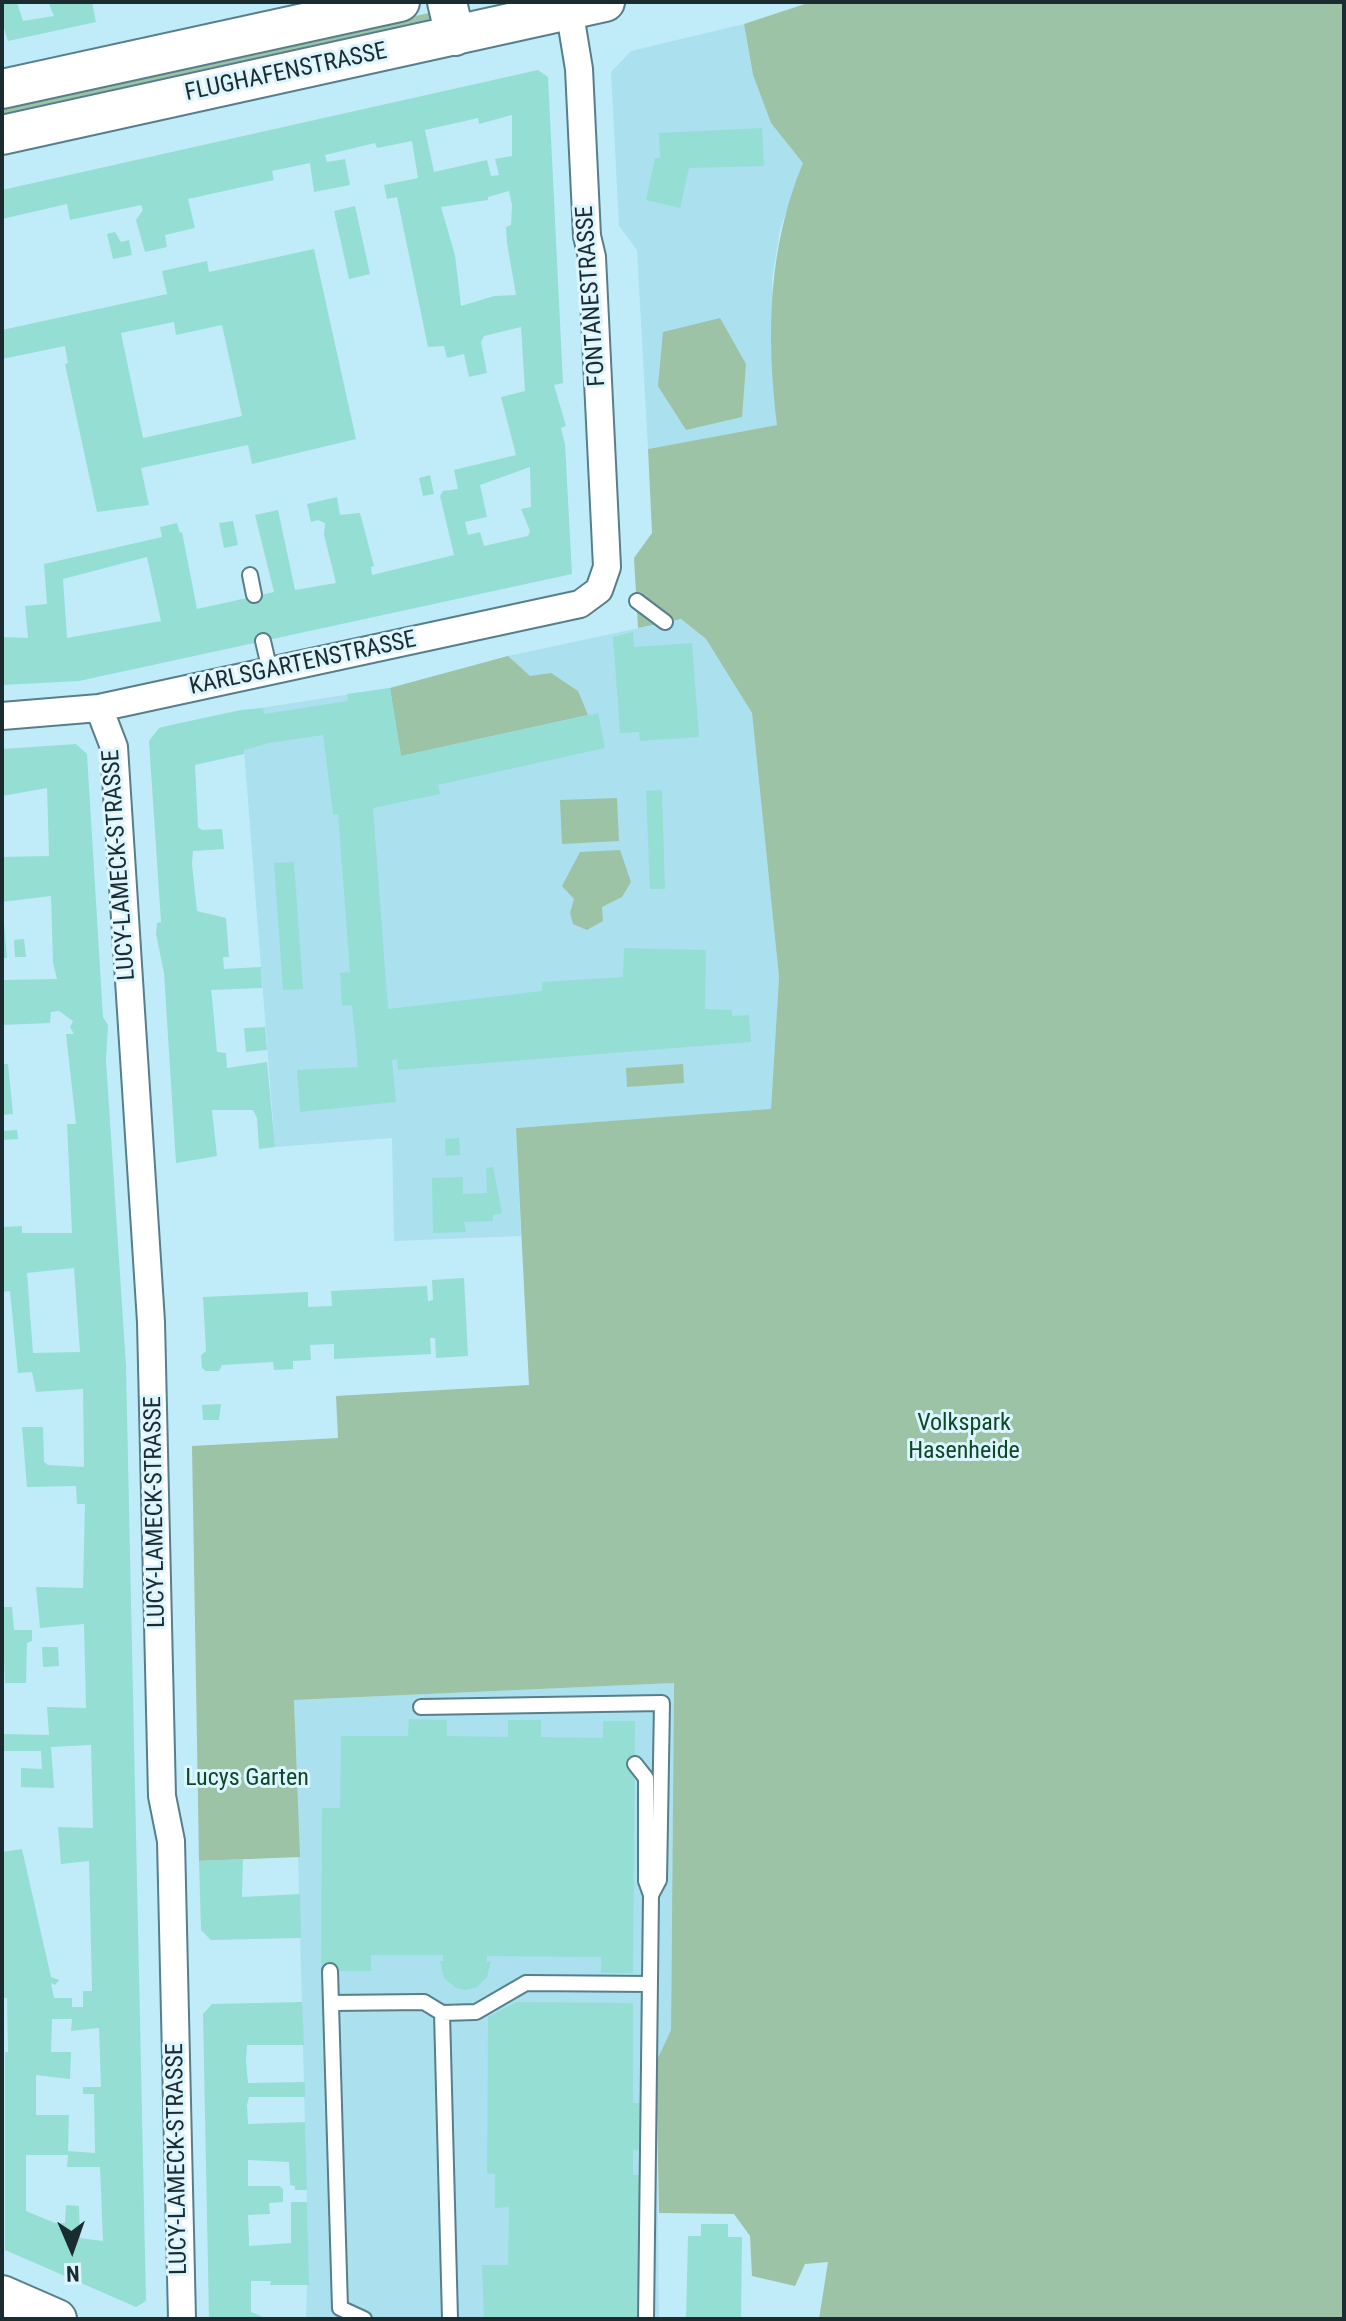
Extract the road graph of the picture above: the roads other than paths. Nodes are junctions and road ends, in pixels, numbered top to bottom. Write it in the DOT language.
graph roads {
  1 [pos="400,2"];
  2 [pos="581,5"];
  3 [pos="451,19"];
  4 [pos="2,89"];
  5 [pos="2,135"];
  6 [pos="250,575"];
  7 [pos="599,590"];
  8 [pos="254,595"];
  9 [pos="637,601"];
  10 [pos="665,622"];
  11 [pos="263,641"];
  12 [pos="270,671"];
  13 [pos="99,708"];
  14 [pos="2,716"];
  15 [pos="421,1707"];
  16 [pos="635,1764"];
  17 [pos="651,1895"];
  18 [pos="330,1971"];
  19 [pos="650,1984"];
  20 [pos="331,2003"];
  21 [pos="442,2013"];
  22 [pos="2,2295"];
  23 [pos="57,2319"];
  24 [pos="182,2319"];
  25 [pos="364,2319"];
  26 [pos="450,2319"];
  27 [pos="646,2319"];
  1 -- 4 [label="main road, FLUGHAFENSTRASSE"];
  2 -- 3 [label="main road, FLUGHAFENSTRASSE"];
  2 -- 7 [label="street, FONTANESTRASSE"];
  3 -- 5 [label="main road, FLUGHAFENSTRASSE"];
  6 -- 8 [label="lane"];
  7 -- 12 [label="street, KARLSGARTENSTRASSE"];
  9 -- 10 [label="lane"];
  11 -- 12 [label="lane"];
  12 -- 13 [label="street, KARLSGARTENSTRASSE"];
  13 -- 14 [label="street, KARLSGARTENSTRASSE"];
  13 -- 24 [label="street, LUCY-LAMECK-STRASSE"];
  15 -- 17 [label="lane"];
  16 -- 17 [label="lane"];
  17 -- 19 [label="lane"];
  18 -- 20 [label="lane"];
  19 -- 21 [label="lane"];
  19 -- 27 [label="lane"];
  20 -- 21 [label="lane"];
  20 -- 25 [label="lane"];
  21 -- 26 [label="lane"];
  22 -- 23 [label="main road"];
}
